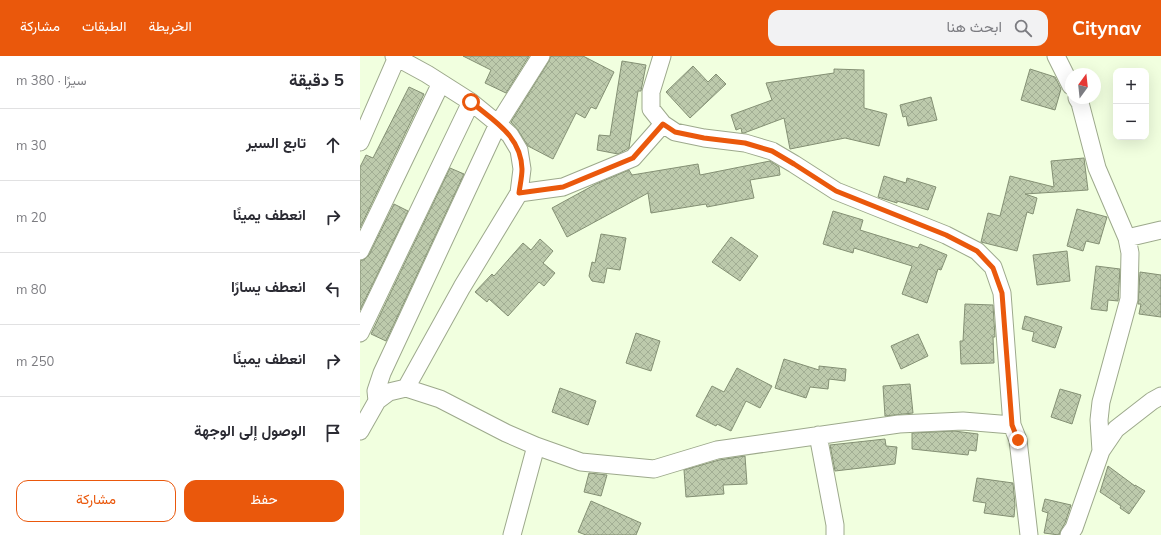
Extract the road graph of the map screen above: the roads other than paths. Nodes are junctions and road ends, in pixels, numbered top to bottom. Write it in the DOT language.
graph roads {
  1 [pos="541,56"];
  2 [pos="662,56"];
  3 [pos="1056,56"];
  4 [pos="395,57"];
  5 [pos="1065,74"];
  6 [pos="441,83"];
  7 [pos="471,102"];
  8 [pos="1080,104"];
  9 [pos="498,124"];
  10 [pos="663,124"];
  11 [pos="360,142"];
  12 [pos="519,193"];
  13 [pos="1161,230"];
  14 [pos="1127,238"];
  15 [pos="360,251"];
  16 [pos="360,333"];
  17 [pos="406,388"];
  18 [pos="1161,396"];
  19 [pos="377,402"];
  20 [pos="1012,425"];
  21 [pos="360,431"];
  22 [pos="818,435"];
  23 [pos="536,446"];
  24 [pos="1101,451"];
  25 [pos="512,535"];
  26 [pos="835,535"];
  27 [pos="1028,535"];
  28 [pos="1069,535"];
  1 -- 9 [label="street"];
  2 -- 10 [label="street"];
  3 -- 5 [label="street"];
  4 -- 6 [label="street"];
  4 -- 11 [label="street"];
  6 -- 7 [label="street"];
  6 -- 15 [label="street"];
  7 -- 9 [label="street"];
  7 -- 16 [label="street"];
  8 -- 14 [label="street"];
  9 -- 12 [label="street"];
  9 -- 19 [label="street"];
  10 -- 12 [label="street"];
  10 -- 20 [label="street"];
  12 -- 17 [label="street"];
  13 -- 14 [label="street"];
  14 -- 24 [label="street"];
  17 -- 19 [label="street"];
  17 -- 23 [label="street"];
  18 -- 24 [label="street"];
  19 -- 21 [label="street"];
  20 -- 22 [label="street"];
  20 -- 27 [label="street"];
  22 -- 23 [label="street"];
  22 -- 26 [label="street"];
  23 -- 25 [label="street"];
  24 -- 28 [label="street"];
}
